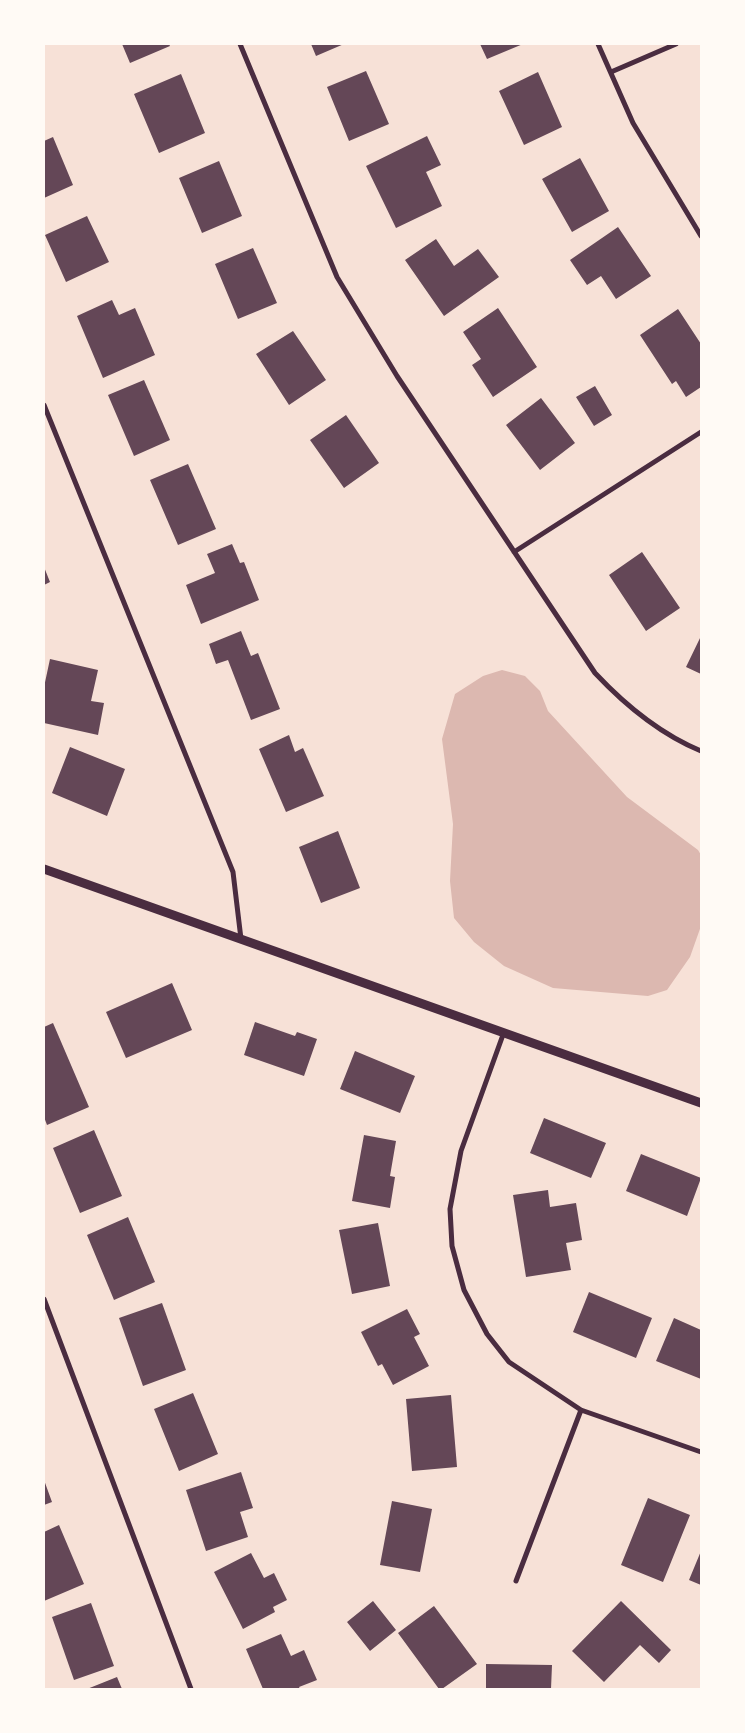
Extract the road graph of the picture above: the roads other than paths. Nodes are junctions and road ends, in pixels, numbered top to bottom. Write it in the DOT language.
graph roads {
  1 [pos="240,44"];
  2 [pos="598,44"];
  3 [pos="676,44"];
  4 [pos="611,72"];
  5 [pos="701,236"];
  6 [pos="44,405"];
  7 [pos="701,432"];
  8 [pos="514,552"];
  9 [pos="701,750"];
  10 [pos="44,869"];
  11 [pos="241,939"];
  12 [pos="504,1032"];
  13 [pos="701,1103"];
  14 [pos="44,1298"];
  15 [pos="581,1410"];
  16 [pos="701,1452"];
  17 [pos="516,1581"];
  18 [pos="191,1689"];
  1 -- 8 [label="street"];
  2 -- 4 [label="street"];
  3 -- 4 [label="street"];
  4 -- 5 [label="street"];
  6 -- 11 [label="street"];
  7 -- 8 [label="street"];
  8 -- 9 [label="street"];
  10 -- 11 [label="street"];
  11 -- 12 [label="street"];
  12 -- 13 [label="street"];
  12 -- 15 [label="street"];
  14 -- 18 [label="street"];
  15 -- 16 [label="street"];
  15 -- 17 [label="street"];
}
